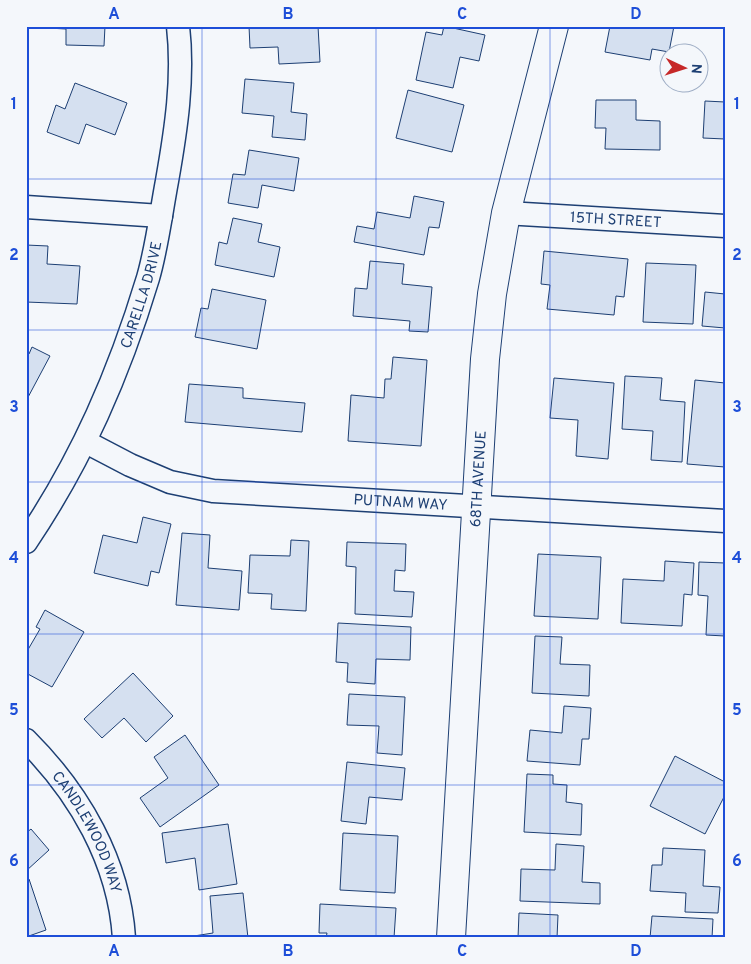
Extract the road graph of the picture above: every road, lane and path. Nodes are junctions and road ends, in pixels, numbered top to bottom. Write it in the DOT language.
graph roads {
  1 [pos="178,26"];
  2 [pos="554,26"];
  3 [pos="26,207"];
  4 [pos="506,213"];
  5 [pos="161,216"];
  6 [pos="725,226"];
  7 [pos="86,442"];
  8 [pos="476,507"];
  9 [pos="725,521"];
  10 [pos="26,542"];
  11 [pos="26,740"];
  12 [pos="124,938"];
  13 [pos="451,938"];
  1 -- 5 [label="street, CARELLA DRIVE"];
  2 -- 4 [label="street, 68TH AVENUE"];
  3 -- 5 [label="street"];
  4 -- 6 [label="street, 15TH STREET"];
  4 -- 8 [label="street, 68TH AVENUE"];
  5 -- 7 [label="street, CARELLA DRIVE"];
  7 -- 8 [label="street, PUTNAM WAY"];
  7 -- 10 [label="street, CARELLA DRIVE"];
  8 -- 9 [label="street, PUTNAM WAY"];
  8 -- 13 [label="street, 68TH AVENUE"];
  11 -- 12 [label="street, CANDLEWOOD WAY"];
}
